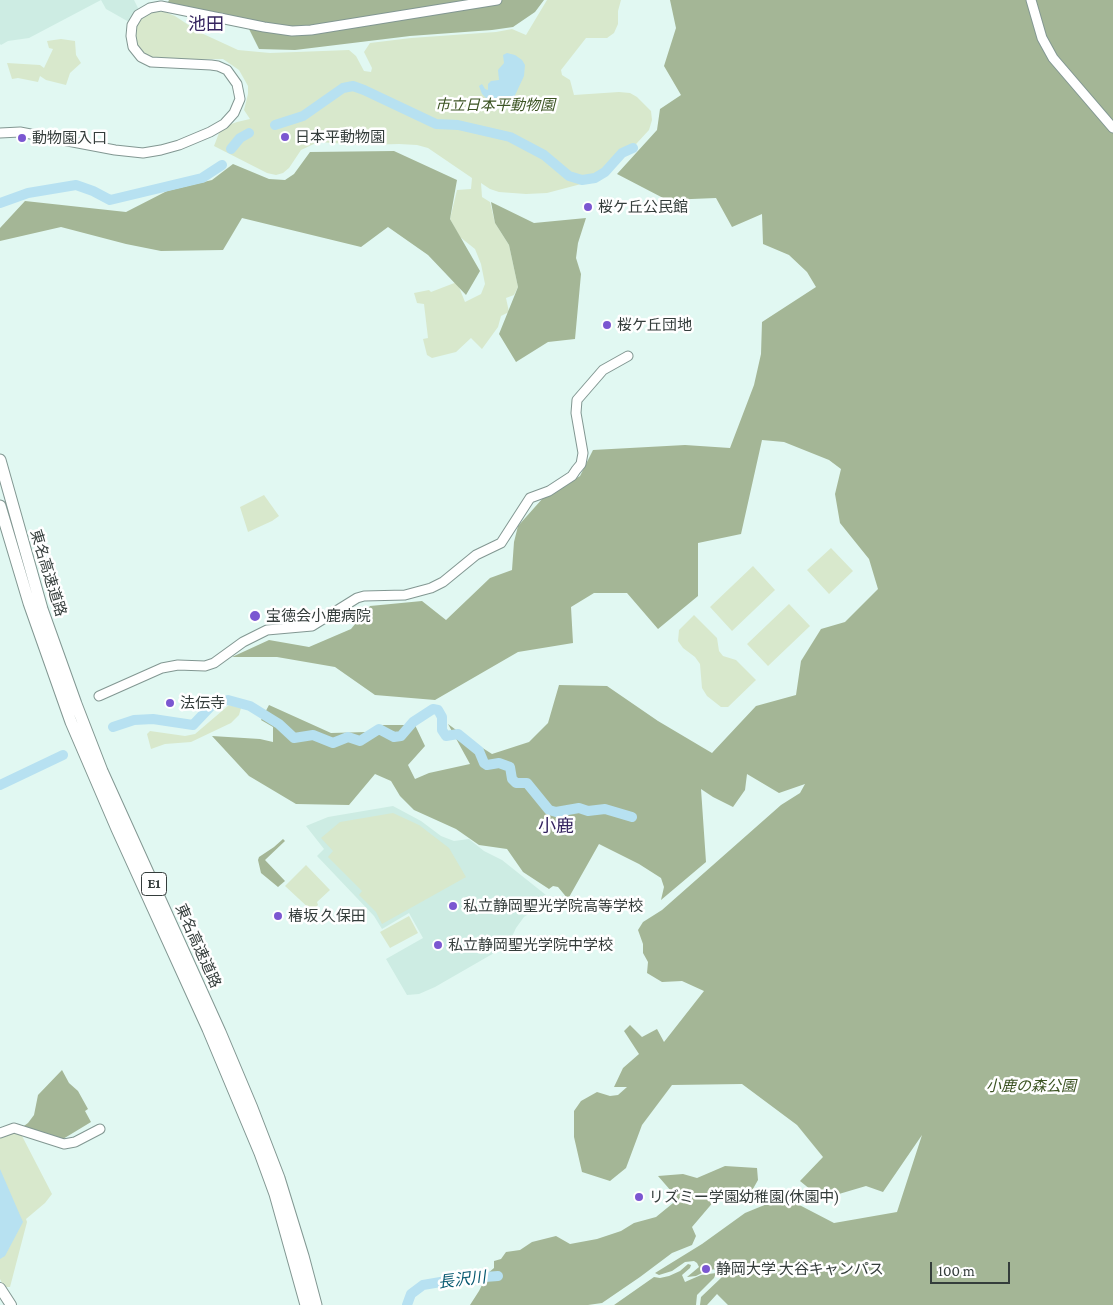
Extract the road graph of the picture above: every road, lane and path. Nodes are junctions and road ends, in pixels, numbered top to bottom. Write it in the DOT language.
graph roads {
  1 [pos="497,0"];
  2 [pos="1030,0"];
  3 [pos="1113,128"];
  4 [pos="0,133"];
  5 [pos="628,356"];
  6 [pos="0,460"];
  7 [pos="0,506"];
  8 [pos="99,696"];
  9 [pos="100,1128"];
  10 [pos="0,1133"];
  11 [pos="0,1288"];
  12 [pos="11,1305"];
  13 [pos="306,1305"];
  14 [pos="316,1305"];
  1 -- 4 [label="street"];
  2 -- 3 [label="street"];
  5 -- 8 [label="street"];
  6 -- 14 [label="highway, 東名高速道路 / E1"];
  7 -- 13 [label="highway, 東名高速道路 / E1"];
  9 -- 10 [label="street"];
  11 -- 12 [label="main road"];
}
